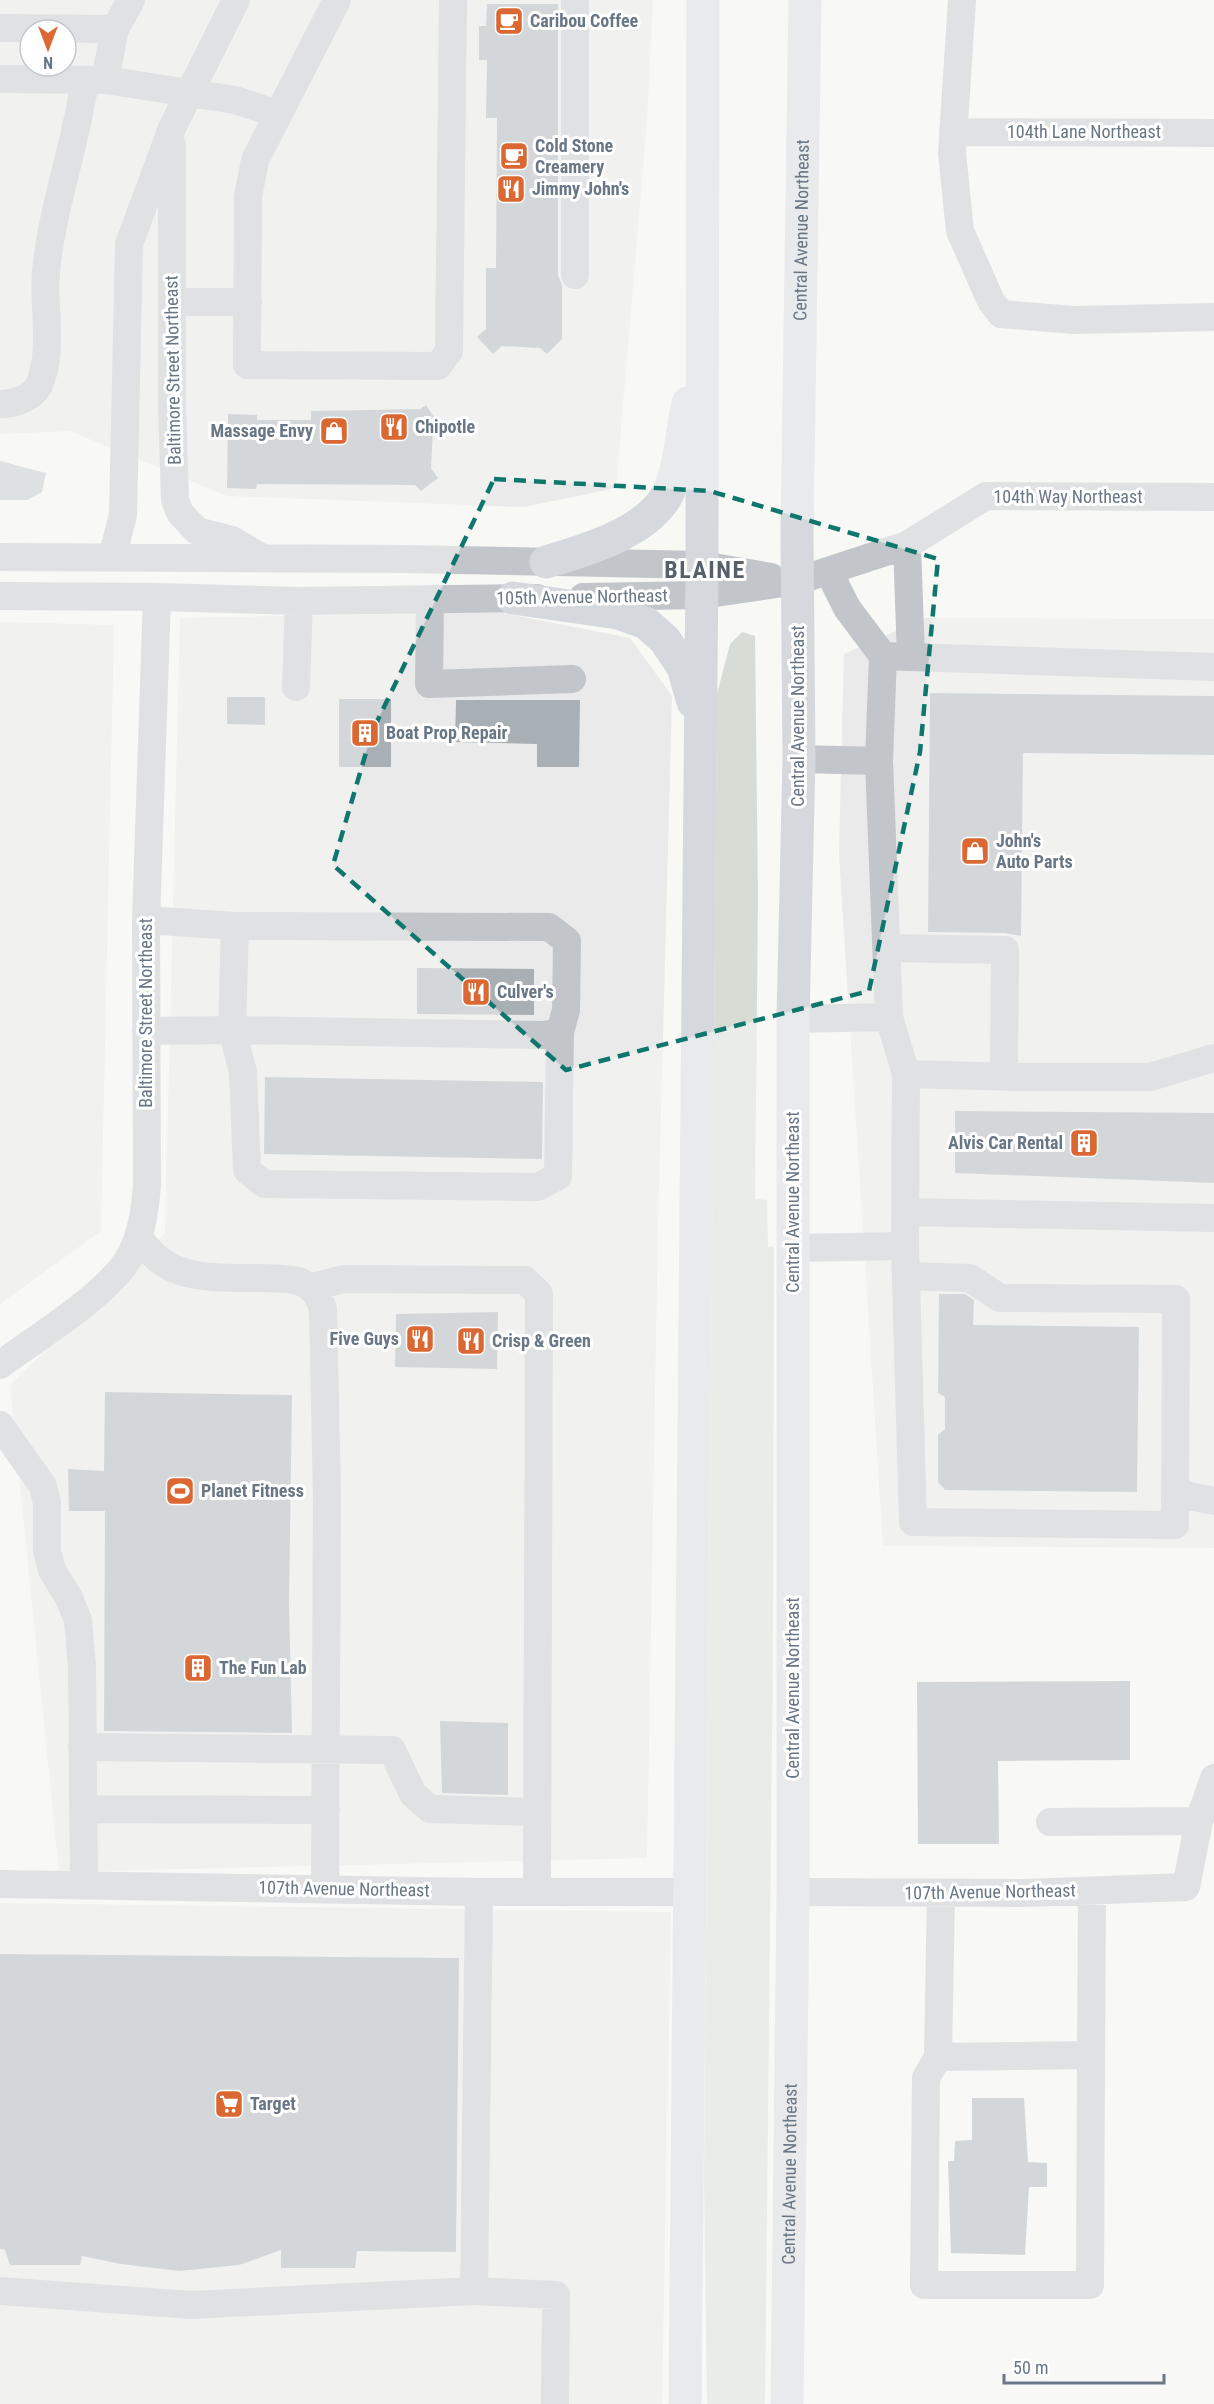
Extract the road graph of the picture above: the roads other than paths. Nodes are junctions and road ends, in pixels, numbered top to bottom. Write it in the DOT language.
graph roads {
  1 [pos="131,0"];
  2 [pos="236,0"];
  3 [pos="337,0"];
  4 [pos="453,0"];
  5 [pos="575,0"];
  6 [pos="703,0"];
  7 [pos="805,0"];
  8 [pos="962,0"];
  9 [pos="0,28"];
  10 [pos="115,29"];
  11 [pos="0,79"];
  12 [pos="95,80"];
  13 [pos="189,93"];
  14 [pos="278,114"];
  15 [pos="172,128"];
  16 [pos="953,132"];
  17 [pos="1214,133"];
  18 [pos="575,275"];
  19 [pos="172,302"];
  20 [pos="248,302"];
  21 [pos="1214,317"];
  22 [pos="701,340"];
  23 [pos="0,404"];
  24 [pos="1214,497"];
  25 [pos="907,545"];
  26 [pos="0,557"];
  27 [pos="112,558"];
  28 [pos="265,559"];
  29 [pos="546,561"];
  30 [pos="829,572"];
  31 [pos="702,580"];
  32 [pos="797,581"];
  33 [pos="0,596"];
  34 [pos="157,597"];
  35 [pos="513,598"];
  36 [pos="430,599"];
  37 [pos="299,601"];
  38 [pos="897,656"];
  39 [pos="1214,667"];
  40 [pos="572,679"];
  41 [pos="296,687"];
  42 [pos="701,729"];
  43 [pos="799,759"];
  44 [pos="879,761"];
  45 [pos="146,920"];
  46 [pos="235,926"];
  47 [pos="887,948"];
  48 [pos="890,1017"];
  49 [pos="794,1019"];
  50 [pos="232,1030"];
  51 [pos="146,1031"];
  52 [pos="560,1032"];
  53 [pos="1214,1058"];
  54 [pos="906,1074"];
  55 [pos="1004,1077"];
  56 [pos="906,1212"];
  57 [pos="1214,1218"];
  58 [pos="138,1237"];
  59 [pos="905,1246"];
  60 [pos="793,1248"];
  61 [pos="906,1275"];
  62 [pos="312,1287"];
  63 [pos="0,1365"];
  64 [pos="0,1425"];
  65 [pos="1176,1493"];
  66 [pos="1214,1501"];
  67 [pos="82,1747"];
  68 [pos="326,1749"];
  69 [pos="1214,1778"];
  70 [pos="83,1809"];
  71 [pos="326,1810"];
  72 [pos="537,1812"];
  73 [pos="1199,1821"];
  74 [pos="1050,1822"];
  75 [pos="0,1884"];
  76 [pos="84,1886"];
  77 [pos="325,1889"];
  78 [pos="1092,1891"];
  79 [pos="479,1892"];
  80 [pos="537,1892"];
  81 [pos="688,1892"];
  82 [pos="793,1892"];
  83 [pos="940,1893"];
  84 [pos="1091,2055"];
  85 [pos="938,2057"];
  86 [pos="0,2291"];
  87 [pos="474,2291"];
  88 [pos="555,2404"];
  89 [pos="685,2404"];
  90 [pos="787,2404"];
  1 -- 10 [label="street"];
  2 -- 13 [label="street, Baltimore Street Northeast"];
  3 -- 14 [label="street"];
  4 -- 20 [label="street"];
  5 -- 18 [label="street"];
  6 -- 22 [label="highway"];
  7 -- 32 [label="highway, Central Avenue Northeast"];
  8 -- 16 [label="street"];
  9 -- 10 [label="street"];
  10 -- 12 [label="street"];
  11 -- 12 [label="street"];
  12 -- 13 [label="street"];
  12 -- 23 [label="street"];
  13 -- 14 [label="street"];
  13 -- 15 [label="street, Baltimore Street Northeast"];
  14 -- 20 [label="street"];
  15 -- 19 [label="street, Baltimore Street Northeast"];
  15 -- 27 [label="street, Baltimore Street Northeast"];
  16 -- 17 [label="street, 104th Lane Northeast"];
  16 -- 21 [label="street"];
  19 -- 20 [label="street"];
  19 -- 28 [label="street, Baltimore Street Northeast"];
  22 -- 29 [label="highway"];
  22 -- 31 [label="highway"];
  24 -- 25 [label="street, 104th Way Northeast"];
  25 -- 30 [label="street, 104th Way Northeast"];
  25 -- 38 [label="street"];
  26 -- 27 [label="street, 105th Avenue Northeast"];
  27 -- 28 [label="street, 105th Avenue Northeast"];
  28 -- 29 [label="street, 105th Avenue Northeast"];
  29 -- 31 [label="street, 105th Avenue Northeast"];
  30 -- 32 [label="street, 104th Way Northeast"];
  30 -- 38 [label="street"];
  31 -- 32 [label="street, 105th Avenue Northeast"];
  31 -- 35 [label="street, 105th Avenue Northeast"];
  31 -- 42 [label="highway"];
  32 -- 43 [label="highway, Central Avenue Northeast"];
  33 -- 34 [label="street, 105th Avenue Northeast"];
  34 -- 37 [label="street, 105th Avenue Northeast"];
  34 -- 45 [label="street, Baltimore Street Northeast"];
  35 -- 36 [label="street, 105th Avenue Northeast"];
  35 -- 42 [label="highway"];
  36 -- 37 [label="street, 105th Avenue Northeast"];
  36 -- 40 [label="street"];
  37 -- 41 [label="street"];
  38 -- 39 [label="street"];
  38 -- 44 [label="street"];
  42 -- 81 [label="highway"];
  43 -- 44 [label="street"];
  43 -- 49 [label="highway, Central Avenue Northeast"];
  44 -- 47 [label="street"];
  45 -- 46 [label="street"];
  45 -- 51 [label="street, Baltimore Street Northeast"];
  46 -- 50 [label="street"];
  46 -- 52 [label="street"];
  47 -- 48 [label="street"];
  47 -- 55 [label="street"];
  48 -- 49 [label="street"];
  48 -- 54 [label="street"];
  49 -- 60 [label="highway, Central Avenue Northeast"];
  50 -- 51 [label="street"];
  50 -- 52 [label="street"];
  50 -- 52 [label="street"];
  51 -- 58 [label="street, Baltimore Street Northeast"];
  53 -- 55 [label="street"];
  54 -- 55 [label="street"];
  54 -- 56 [label="street"];
  56 -- 57 [label="street"];
  56 -- 59 [label="street"];
  58 -- 62 [label="street"];
  58 -- 63 [label="street, Baltimore Street Northeast"];
  59 -- 60 [label="street"];
  59 -- 61 [label="street"];
  60 -- 82 [label="highway, Central Avenue Northeast"];
  61 -- 65 [label="street"];
  61 -- 65 [label="street"];
  62 -- 68 [label="street"];
  62 -- 72 [label="street"];
  64 -- 67 [label="street"];
  65 -- 66 [label="street"];
  67 -- 68 [label="street"];
  67 -- 70 [label="street"];
  68 -- 71 [label="street"];
  68 -- 72 [label="street"];
  69 -- 73 [label="street"];
  70 -- 71 [label="street"];
  70 -- 76 [label="street"];
  71 -- 77 [label="street"];
  72 -- 80 [label="street"];
  73 -- 74 [label="street"];
  73 -- 78 [label="street, 107th Avenue Northeast"];
  75 -- 76 [label="street, 107th Avenue Northeast"];
  76 -- 77 [label="street, 107th Avenue Northeast"];
  77 -- 79 [label="street, 107th Avenue Northeast"];
  78 -- 83 [label="street, 107th Avenue Northeast"];
  78 -- 84 [label="street"];
  79 -- 80 [label="street, 107th Avenue Northeast"];
  79 -- 87 [label="street"];
  80 -- 81 [label="street, 107th Avenue Northeast"];
  81 -- 89 [label="highway"];
  82 -- 83 [label="street, 107th Avenue Northeast"];
  82 -- 90 [label="highway, Central Avenue Northeast"];
  83 -- 85 [label="street"];
  84 -- 85 [label="street"];
  84 -- 85 [label="street"];
  86 -- 87 [label="street"];
  87 -- 88 [label="street"];
}
